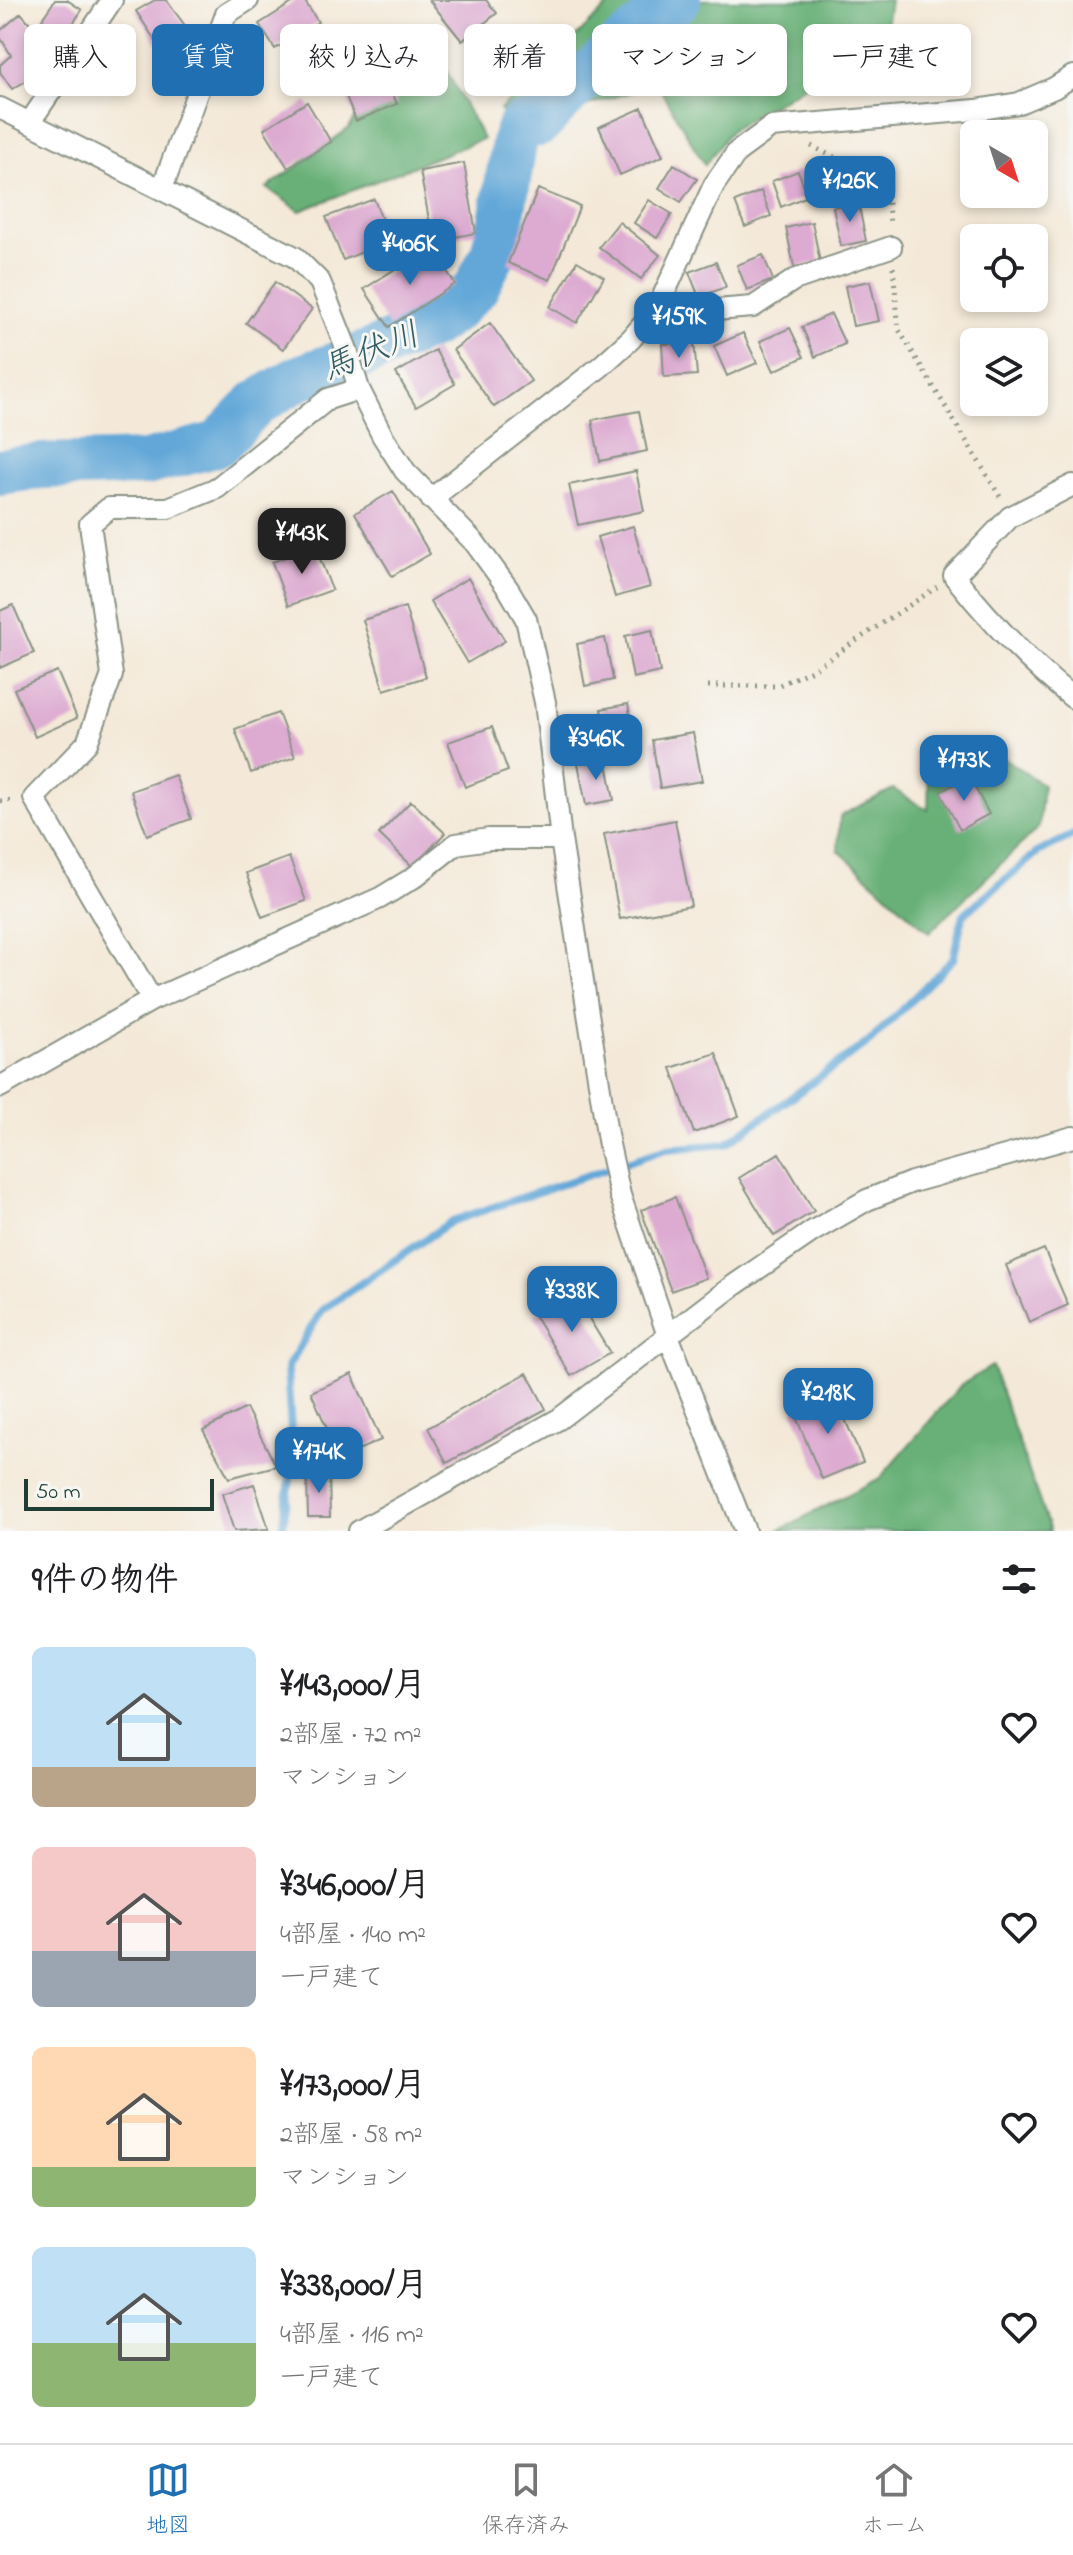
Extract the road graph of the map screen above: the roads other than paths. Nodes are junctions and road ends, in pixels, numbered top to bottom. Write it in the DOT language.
graph roads {
  1 [pos="112,0"];
  2 [pos="248,0"];
  3 [pos="1073,76"];
  4 [pos="0,108"];
  5 [pos="30,122"];
  6 [pos="162,189"];
  7 [pos="891,247"];
  8 [pos="658,307"];
  9 [pos="357,384"];
  10 [pos="1073,485"];
  11 [pos="431,499"];
  12 [pos="1073,698"];
  13 [pos="561,839"];
  14 [pos="152,1000"];
  15 [pos="0,1087"];
  16 [pos="1073,1137"];
  17 [pos="667,1333"];
  18 [pos="359,1531"];
  19 [pos="745,1531"];
  1 -- 5 [label="street"];
  2 -- 6 [label="street"];
  3 -- 8 [label="street"];
  4 -- 5 [label="street"];
  5 -- 6 [label="street"];
  6 -- 9 [label="street"];
  7 -- 8 [label="street"];
  8 -- 11 [label="street"];
  9 -- 11 [label="street"];
  9 -- 14 [label="street"];
  10 -- 12 [label="street"];
  11 -- 13 [label="street"];
  13 -- 14 [label="street"];
  13 -- 17 [label="street"];
  14 -- 15 [label="street"];
  16 -- 17 [label="street"];
  17 -- 18 [label="street"];
  17 -- 19 [label="street"];
}
